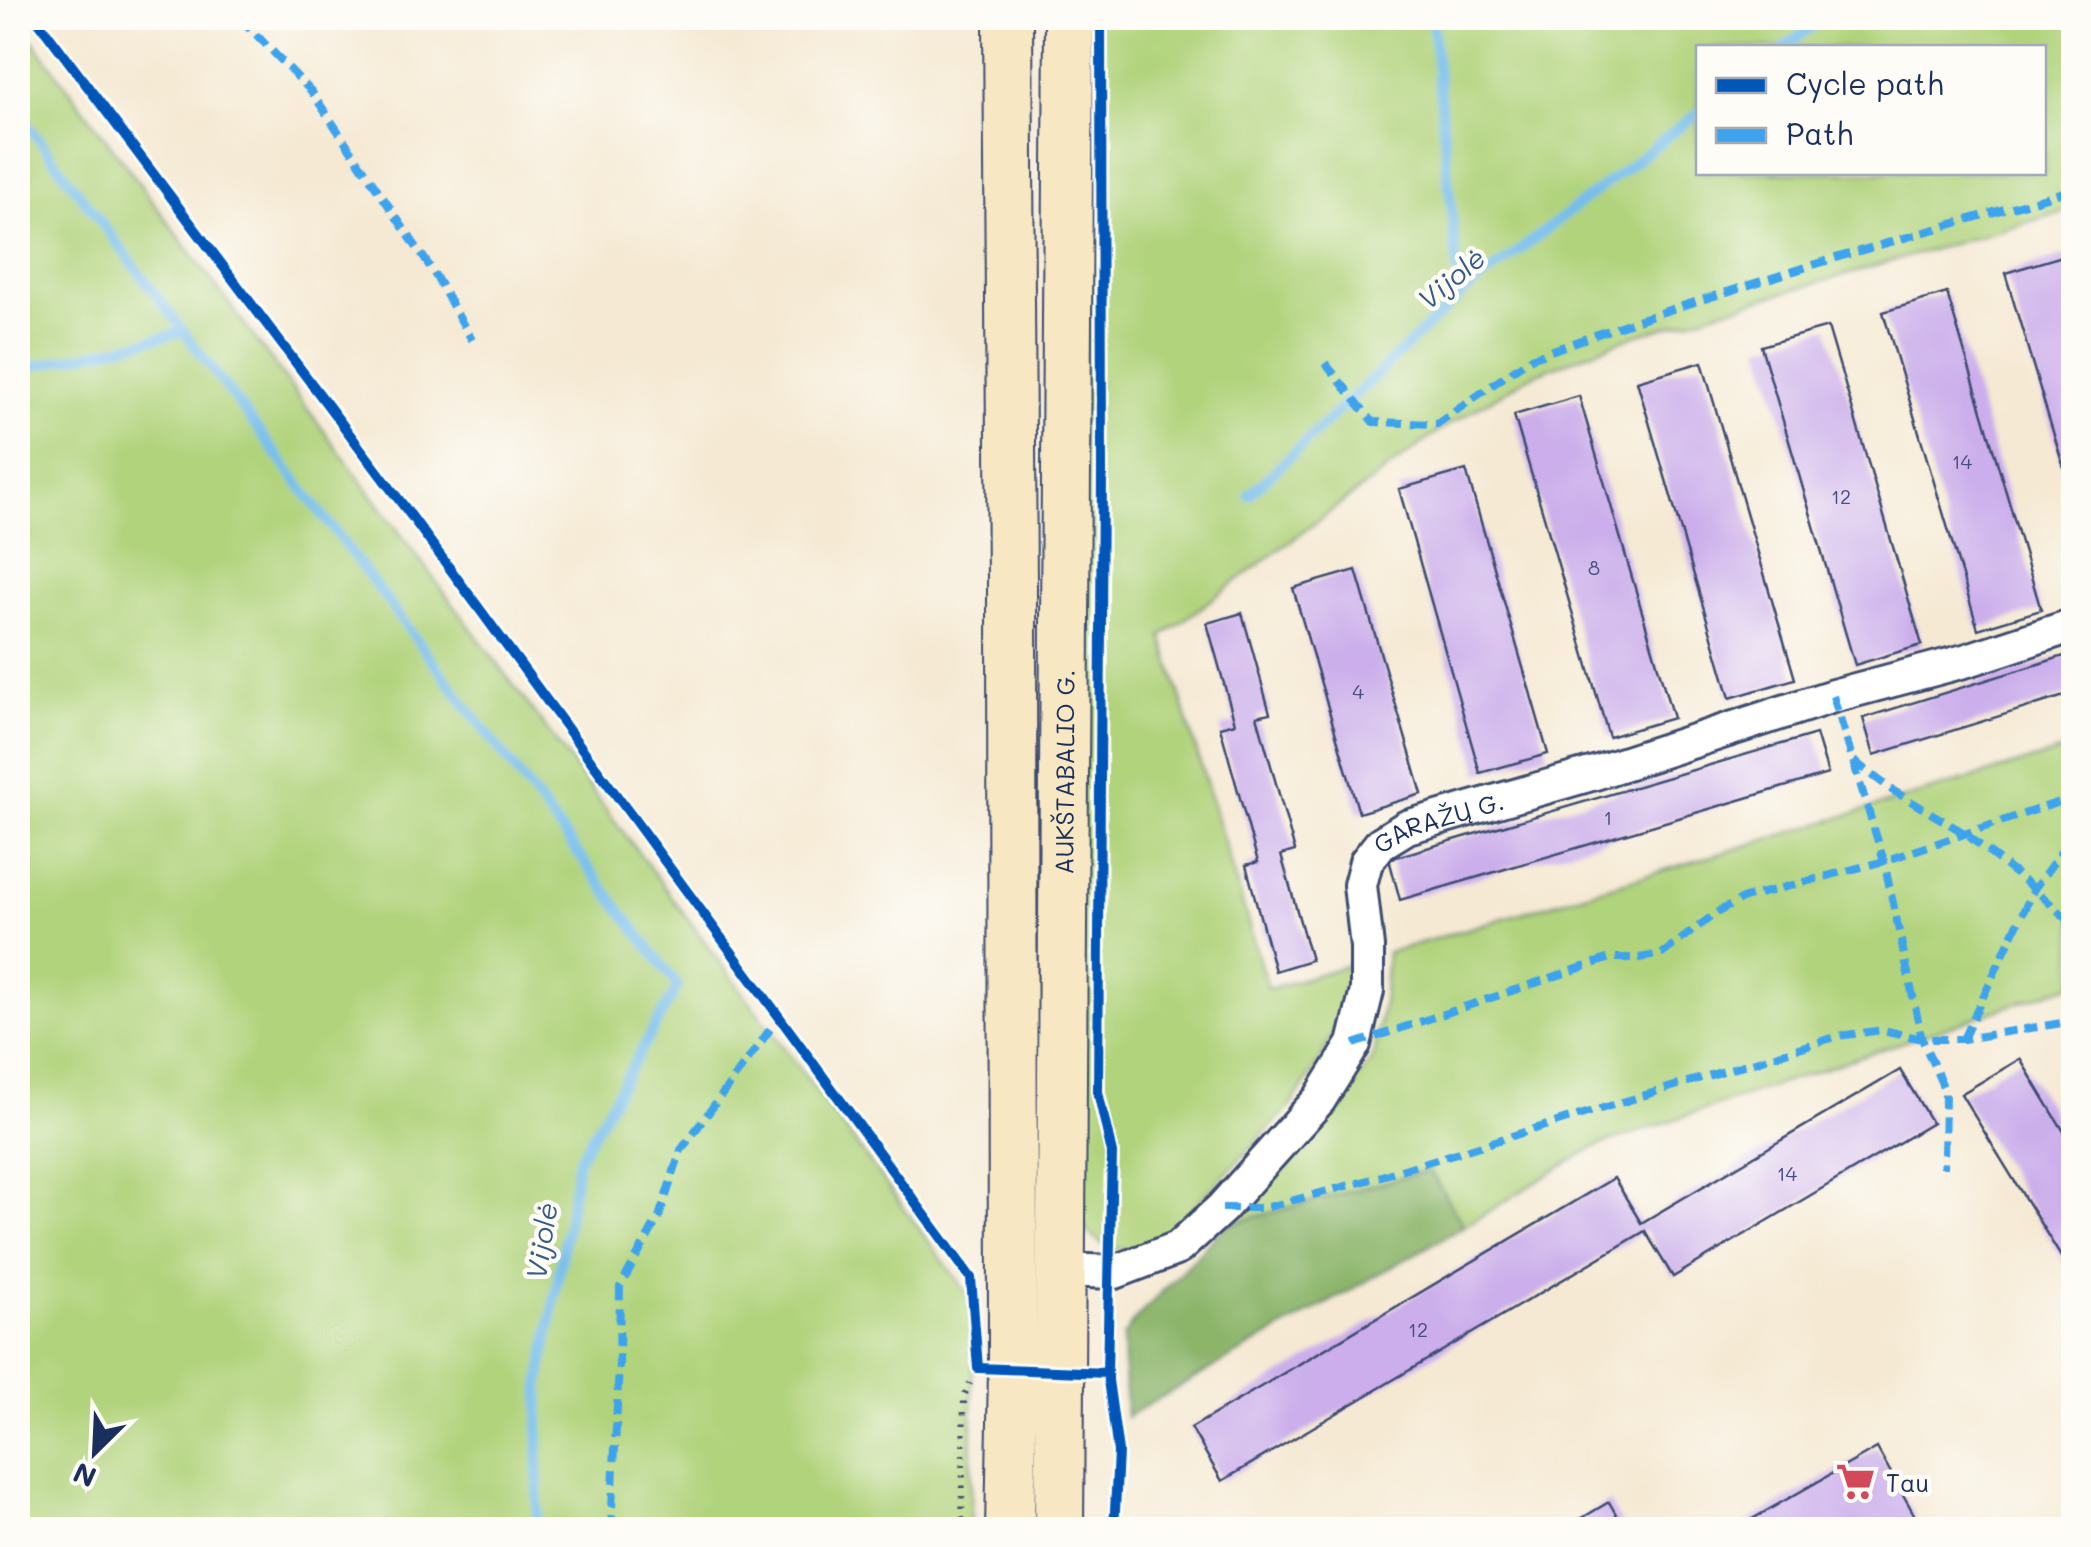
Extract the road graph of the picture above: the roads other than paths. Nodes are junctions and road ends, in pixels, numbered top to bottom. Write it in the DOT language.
graph roads {
  1 [pos="1008,18"];
  2 [pos="1069,18"];
  3 [pos="2074,625"];
  4 [pos="1059,1270"];
  5 [pos="1012,1271"];
  6 [pos="1010,1530"];
  7 [pos="1059,1530"];
  1 -- 5 [label="main road, AUKŠTABALIO G."];
  2 -- 4 [label="main road, AUKŠTABALIO G."];
  3 -- 4 [label="street, GARAŽŲ G."];
  4 -- 5 [label="main road"];
  4 -- 7 [label="main road, AUKŠTABALIO G."];
  5 -- 6 [label="main road, AUKŠTABALIO G."];
}
